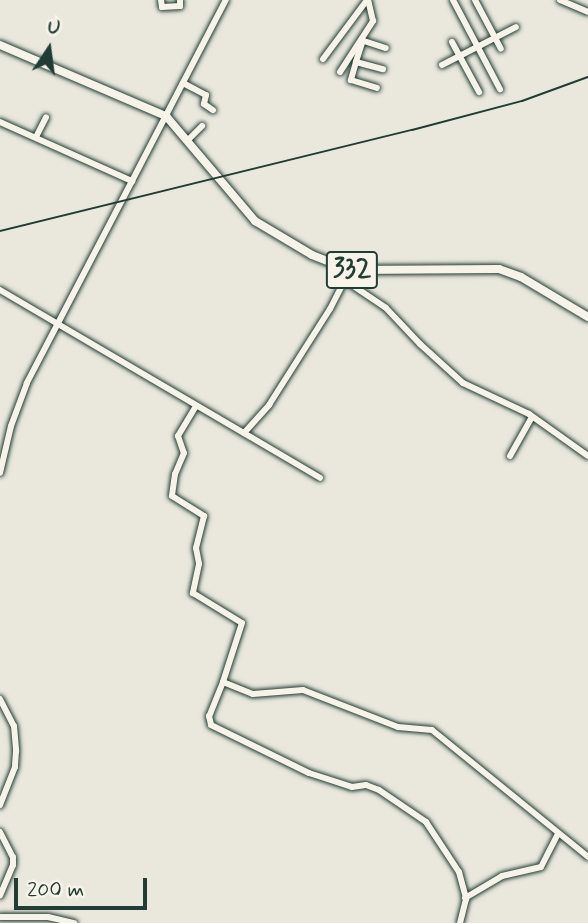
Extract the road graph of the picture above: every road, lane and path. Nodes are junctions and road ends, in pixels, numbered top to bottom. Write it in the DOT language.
graph roads {
  1 [pos="160,0"];
  2 [pos="180,0"];
  3 [pos="226,0"];
  4 [pos="367,0"];
  5 [pos="453,0"];
  6 [pos="475,0"];
  7 [pos="560,0"];
  8 [pos="588,12"];
  9 [pos="516,27"];
  10 [pos="495,38"];
  11 [pos="362,41"];
  12 [pos="452,42"];
  13 [pos="0,45"];
  14 [pos="477,47"];
  15 [pos="386,48"];
  16 [pos="501,49"];
  17 [pos="459,56"];
  18 [pos="323,59"];
  19 [pos="356,62"];
  20 [pos="442,65"];
  21 [pos="383,69"];
  22 [pos="340,72"];
  23 [pos="183,83"];
  24 [pos="377,88"];
  25 [pos="500,89"];
  26 [pos="479,92"];
  27 [pos="213,110"];
  28 [pos="166,116"];
  29 [pos="46,117"];
  30 [pos="0,121"];
  31 [pos="202,126"];
  32 [pos="36,137"];
  33 [pos="188,140"];
  34 [pos="132,181"];
  35 [pos="350,270"];
  36 [pos="346,281"];
  37 [pos="0,290"];
  38 [pos="588,317"];
  39 [pos="58,323"];
  40 [pos="196,406"];
  41 [pos="532,417"];
  42 [pos="244,433"];
  43 [pos="588,456"];
  44 [pos="510,457"];
  45 [pos="0,473"];
  46 [pos="320,478"];
  47 [pos="223,682"];
  48 [pos="0,699"];
  49 [pos="0,805"];
  50 [pos="0,832"];
  51 [pos="558,834"];
  52 [pos="588,857"];
  53 [pos="0,895"];
  54 [pos="465,898"];
  55 [pos="0,917"];
  56 [pos="74,923"];
  57 [pos="460,923"];
  1 -- 2 [label="street"];
  3 -- 23 [label="street"];
  4 -- 11 [label="street"];
  4 -- 18 [label="street"];
  5 -- 14 [label="street"];
  6 -- 10 [label="street"];
  7 -- 8 [label="street"];
  9 -- 10 [label="street"];
  10 -- 14 [label="street"];
  10 -- 16 [label="street"];
  11 -- 15 [label="street"];
  11 -- 19 [label="street"];
  11 -- 22 [label="street"];
  12 -- 17 [label="street"];
  13 -- 28 [label="main road"];
  14 -- 17 [label="street"];
  14 -- 25 [label="street"];
  17 -- 20 [label="street"];
  17 -- 26 [label="street"];
  19 -- 21 [label="street"];
  19 -- 24 [label="street"];
  23 -- 27 [label="street"];
  23 -- 28 [label="street"];
  28 -- 33 [label="main road, 332"];
  28 -- 34 [label="street"];
  29 -- 32 [label="street"];
  30 -- 32 [label="street"];
  31 -- 33 [label="street"];
  32 -- 34 [label="street"];
  33 -- 35 [label="main road, 332"];
  34 -- 39 [label="street"];
  35 -- 36 [label="street"];
  35 -- 38 [label="main road, 332"];
  36 -- 41 [label="street"];
  36 -- 42 [label="street"];
  37 -- 39 [label="street"];
  39 -- 40 [label="street"];
  39 -- 45 [label="street"];
  40 -- 42 [label="street"];
  40 -- 47 [label="street"];
  41 -- 43 [label="street"];
  41 -- 44 [label="street"];
  42 -- 46 [label="street"];
  47 -- 51 [label="street"];
  47 -- 54 [label="street"];
  48 -- 49 [label="street"];
  50 -- 53 [label="street"];
  51 -- 52 [label="street"];
  51 -- 54 [label="street"];
  54 -- 57 [label="street"];
  55 -- 56 [label="street"];
}
